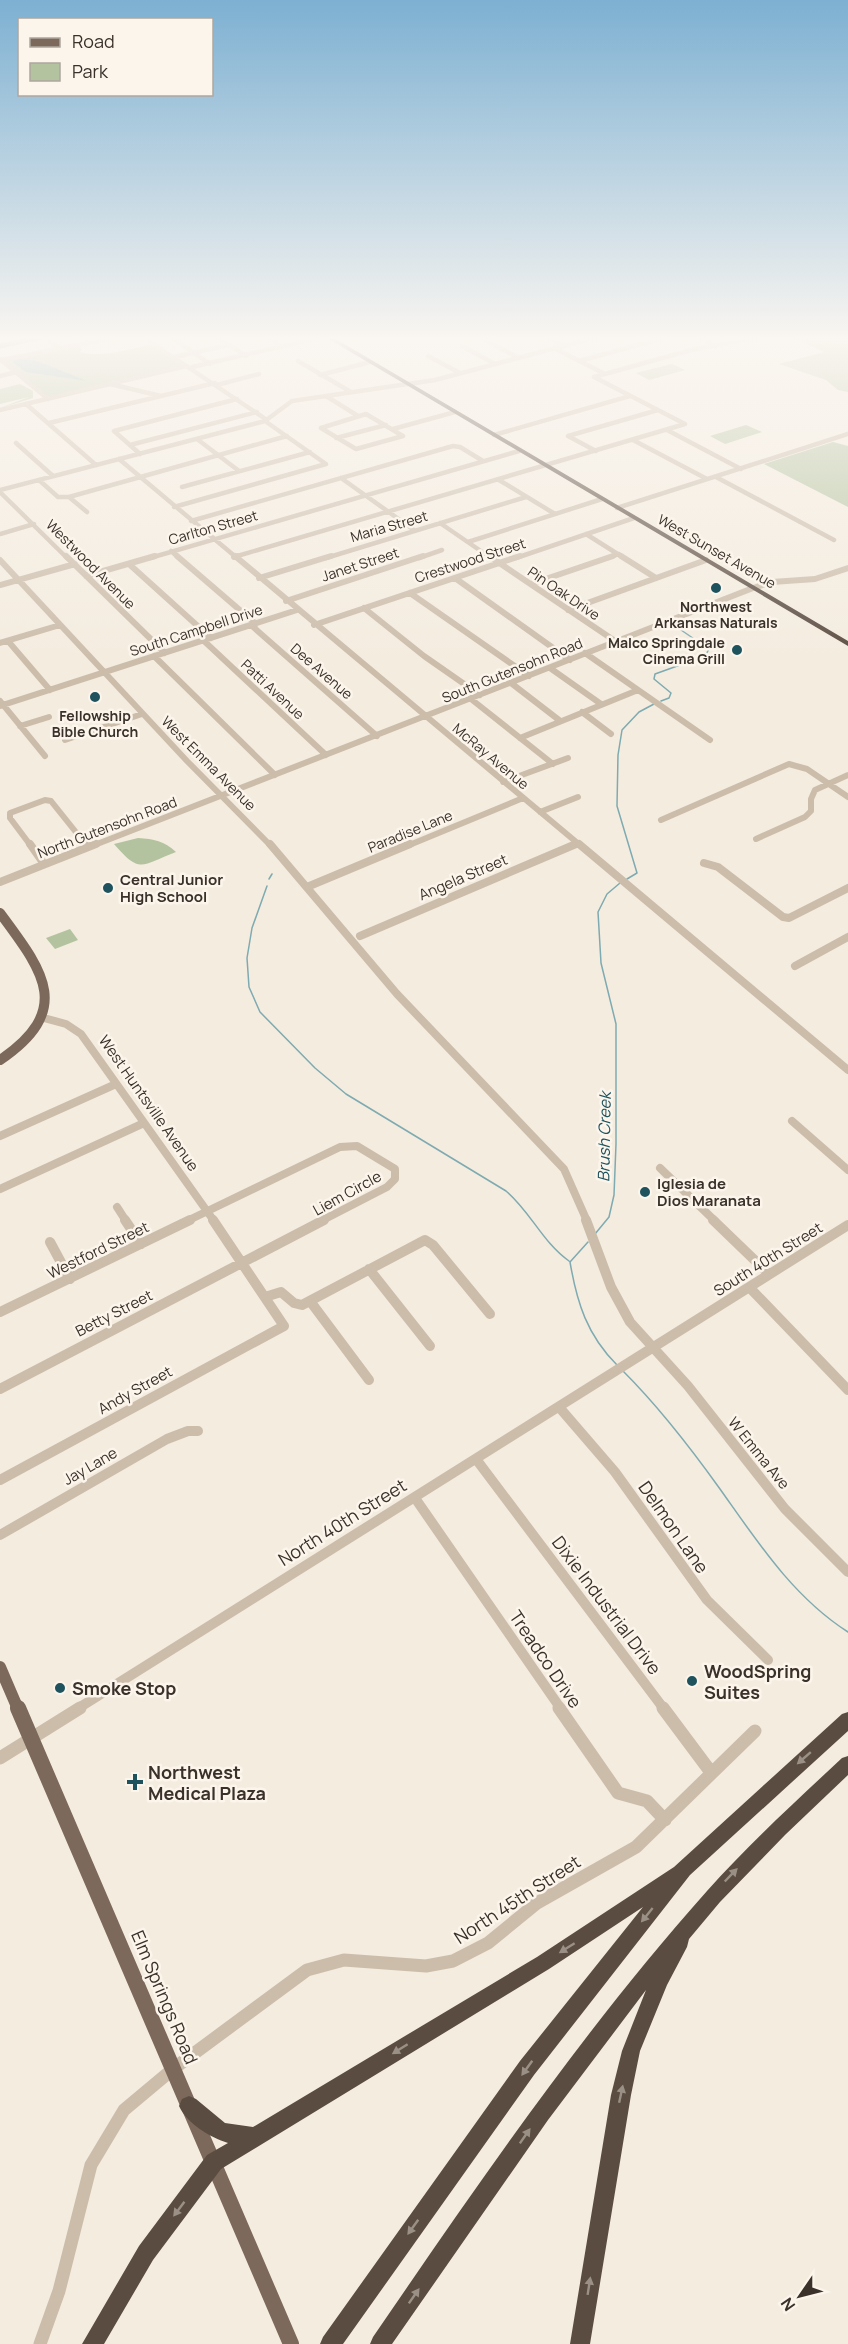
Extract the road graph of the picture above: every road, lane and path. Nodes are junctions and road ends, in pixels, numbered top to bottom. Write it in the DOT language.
graph roads {
  1 [pos="18,444"];
  2 [pos="72,444"];
  3 [pos="174,444"];
  4 [pos="203,444"];
  5 [pos="257,444"];
  6 [pos="299,444"];
  7 [pos="346,444"];
  8 [pos="374,444"];
  9 [pos="509,444"];
  10 [pos="584,444"];
  11 [pos="618,444"];
  12 [pos="641,444"];
  13 [pos="694,444"];
  14 [pos="816,444"];
  15 [pos="130,445"];
  16 [pos="519,451"];
  17 [pos="596,451"];
  18 [pos="310,452"];
  19 [pos="140,453"];
  20 [pos="218,455"];
  21 [pos="119,459"];
  22 [pos="483,461"];
  23 [pos="96,465"];
  24 [pos="546,466"];
  25 [pos="741,469"];
  26 [pos="241,471"];
  27 [pos="53,476"];
  28 [pos="140,477"];
  29 [pos="716,477"];
  30 [pos="341,478"];
  31 [pos="707,479"];
  32 [pos="39,480"];
  33 [pos="499,480"];
  34 [pos="260,483"];
  35 [pos="182,487"];
  36 [pos="0,491"];
  37 [pos="365,495"];
  38 [pos="526,496"];
  39 [pos="69,497"];
  40 [pos="602,499"];
  41 [pos="174,507"];
  42 [pos="617,508"];
  43 [pos="87,512"];
  44 [pos="389,512"];
  45 [pos="555,514"];
  46 [pos="634,518"];
  47 [pos="191,521"];
  48 [pos="440,523"];
  49 [pos="34,525"];
  50 [pos="414,530"];
  51 [pos="0,534"];
  52 [pos="586,534"];
  53 [pos="213,539"];
  54 [pos="834,540"];
  55 [pos="468,542"];
  56 [pos="442,550"];
  57 [pos="171,551"];
  58 [pos="619,554"];
  59 [pos="234,557"];
  60 [pos="0,560"];
  61 [pos="706,560"];
  62 [pos="499,563"];
  63 [pos="75,564"];
  64 [pos="129,564"];
  65 [pos="848,568"];
  66 [pos="86,576"];
  67 [pos="259,578"];
  68 [pos="454,578"];
  69 [pos="656,578"];
  70 [pos="19,580"];
  71 [pos="531,584"];
  72 [pos="0,585"];
  73 [pos="753,588"];
  74 [pos="410,593"];
  75 [pos="286,601"];
  76 [pos="364,608"];
  77 [pos="297,610"];
  78 [pos="568,610"];
  79 [pos="253,624"];
  80 [pos="60,625"];
  81 [pos="314,625"];
  82 [pos="207,639"];
  83 [pos="8,641"];
  84 [pos="615,641"];
  85 [pos="0,643"];
  86 [pos="848,644"];
  87 [pos="165,653"];
  88 [pos="585,654"];
  89 [pos="154,657"];
  90 [pos="570,660"];
  91 [pos="550,668"];
  92 [pos="104,673"];
  93 [pos="529,676"];
  94 [pos="511,683"];
  95 [pos="50,690"];
  96 [pos="638,690"];
  97 [pos="480,695"];
  98 [pos="471,699"];
  99 [pos="1,704"];
  100 [pos="601,704"];
  101 [pos="582,712"];
  102 [pos="142,714"];
  103 [pos="49,717"];
  104 [pos="425,717"];
  105 [pos="559,720"];
  106 [pos="20,726"];
  107 [pos="611,734"];
  108 [pos="377,736"];
  109 [pos="520,738"];
  110 [pos="65,740"];
  111 [pos="710,740"];
  112 [pos="45,756"];
  113 [pos="326,756"];
  114 [pos="568,758"];
  115 [pos="553,764"];
  116 [pos="275,775"];
  117 [pos="848,775"];
  118 [pos="503,782"];
  119 [pos="829,784"];
  120 [pos="222,796"];
  121 [pos="848,796"];
  122 [pos="578,797"];
  123 [pos="523,798"];
  124 [pos="540,812"];
  125 [pos="661,820"];
  126 [pos="756,840"];
  127 [pos="577,844"];
  128 [pos="88,848"];
  129 [pos="704,863"];
  130 [pos="44,864"];
  131 [pos="0,882"];
  132 [pos="307,887"];
  133 [pos="848,888"];
  134 [pos="0,913"];
  135 [pos="360,936"];
  136 [pos="848,938"];
  137 [pos="795,966"];
  138 [pos="40,1017"];
  139 [pos="0,1060"];
  140 [pos="848,1070"];
  141 [pos="116,1084"];
  142 [pos="792,1121"];
  143 [pos="144,1123"];
  144 [pos="0,1136"];
  145 [pos="660,1168"];
  146 [pos="848,1170"];
  147 [pos="0,1189"];
  148 [pos="117,1207"];
  149 [pos="208,1212"];
  150 [pos="848,1225"];
  151 [pos="50,1242"];
  152 [pos="141,1244"];
  153 [pos="243,1264"];
  154 [pos="369,1269"];
  155 [pos="769,1274"];
  156 [pos="70,1279"];
  157 [pos="749,1287"];
  158 [pos="265,1297"];
  159 [pos="310,1301"];
  160 [pos="0,1312"];
  161 [pos="490,1314"];
  162 [pos="703,1316"];
  163 [pos="284,1326"];
  164 [pos="430,1346"];
  165 [pos="653,1348"];
  166 [pos="369,1380"];
  167 [pos="0,1389"];
  168 [pos="848,1390"];
  169 [pos="559,1407"];
  170 [pos="198,1431"];
  171 [pos="476,1459"];
  172 [pos="0,1480"];
  173 [pos="415,1498"];
  174 [pos="0,1535"];
  175 [pos="848,1572"];
  176 [pos="768,1660"];
  177 [pos="0,1667"];
  178 [pos="848,1720"];
  179 [pos="755,1731"];
  180 [pos="31,1738"];
  181 [pos="0,1758"];
  182 [pos="848,1764"];
  183 [pos="710,1771"];
  184 [pos="665,1820"];
  185 [pos="684,1869"];
  186 [pos="694,1919"];
  187 [pos="173,2069"];
  188 [pos="189,2106"];
  189 [pos="255,2137"];
  190 [pos="214,2162"];
  191 [pos="287,2336"];
  192 [pos="39,2344"];
  193 [pos="92,2344"];
  194 [pos="330,2344"];
  195 [pos="380,2344"];
  196 [pos="580,2344"];
  1 -- 27 [label="street"];
  2 -- 23 [label="street"];
  3 -- 19 [label="street"];
  4 -- 20 [label="street"];
  5 -- 20 [label="street"];
  6 -- 18 [label="street"];
  7 -- 8 [label="street"];
  9 -- 16 [label="highway, West Sunset Avenue"];
  10 -- 17 [label="street"];
  11 -- 17 [label="street"];
  12 -- 31 [label="street"];
  13 -- 25 [label="street"];
  14 -- 25 [label="street"];
  15 -- 19 [label="street"];
  16 -- 22 [label="street, Carlton Street"];
  16 -- 24 [label="highway, West Sunset Avenue"];
  17 -- 24 [label="street"];
  18 -- 26 [label="street"];
  18 -- 34 [label="street"];
  19 -- 21 [label="street"];
  20 -- 26 [label="street"];
  20 -- 28 [label="street"];
  21 -- 23 [label="street"];
  21 -- 28 [label="street, McRay Avenue"];
  22 -- 30 [label="street"];
  22 -- 37 [label="street, Carlton Street"];
  23 -- 27 [label="street"];
  24 -- 33 [label="street"];
  24 -- 40 [label="highway, West Sunset Avenue"];
  25 -- 29 [label="street"];
  26 -- 34 [label="street"];
  26 -- 35 [label="street"];
  27 -- 32 [label="street"];
  28 -- 39 [label="street"];
  28 -- 41 [label="street, McRay Avenue"];
  29 -- 31 [label="street"];
  29 -- 54 [label="street"];
  30 -- 37 [label="street"];
  30 -- 47 [label="street"];
  31 -- 42 [label="street"];
  32 -- 36 [label="street"];
  32 -- 39 [label="street"];
  33 -- 38 [label="street"];
  33 -- 44 [label="street"];
  34 -- 41 [label="street"];
  36 -- 49 [label="street, Westwood Avenue"];
  37 -- 44 [label="street"];
  37 -- 53 [label="street, Carlton Street"];
  38 -- 45 [label="street"];
  38 -- 48 [label="street, Maria Street"];
  39 -- 43 [label="street"];
  40 -- 42 [label="highway, West Sunset Avenue"];
  40 -- 45 [label="street"];
  41 -- 47 [label="street, McRay Avenue"];
  42 -- 46 [label="highway, West Sunset Avenue"];
  44 -- 50 [label="street"];
  44 -- 59 [label="street"];
  45 -- 55 [label="street"];
  46 -- 52 [label="street, Crestwood Street"];
  46 -- 61 [label="highway, West Sunset Avenue"];
  47 -- 53 [label="street, McRay Avenue"];
  48 -- 50 [label="street, Maria Street"];
  48 -- 55 [label="street, Pin Oak Drive"];
  49 -- 51 [label="street"];
  49 -- 63 [label="street, Westwood Avenue"];
  50 -- 67 [label="street, Maria Street"];
  52 -- 58 [label="street"];
  52 -- 62 [label="street, Crestwood Street"];
  53 -- 57 [label="street, Carlton Street"];
  53 -- 59 [label="street, McRay Avenue"];
  55 -- 62 [label="street, Pin Oak Drive"];
  56 -- 75 [label="street, Janet Street"];
  57 -- 64 [label="street, Carlton Street"];
  57 -- 79 [label="street, Dee Avenue"];
  58 -- 69 [label="street"];
  58 -- 71 [label="street"];
  59 -- 67 [label="street, McRay Avenue"];
  60 -- 70 [label="street, West Emma Avenue"];
  61 -- 69 [label="street"];
  61 -- 73 [label="highway, West Sunset Avenue"];
  62 -- 68 [label="street, Crestwood Street"];
  62 -- 71 [label="street, Pin Oak Drive"];
  63 -- 66 [label="street, Westwood Avenue"];
  63 -- 70 [label="street"];
  64 -- 66 [label="street, Carlton Street"];
  64 -- 82 [label="street, Patti Avenue"];
  65 -- 73 [label="street, South Gutensohn Road"];
  66 -- 87 [label="street, Westwood Avenue"];
  67 -- 75 [label="street, McRay Avenue"];
  68 -- 74 [label="street, Crestwood Street"];
  68 -- 90 [label="street"];
  69 -- 78 [label="street"];
  70 -- 72 [label="street"];
  70 -- 80 [label="street, West Emma Avenue"];
  71 -- 78 [label="street, Pin Oak Drive"];
  73 -- 84 [label="street, South Gutensohn Road"];
  73 -- 86 [label="highway, West Sunset Avenue"];
  74 -- 76 [label="street, Crestwood Street"];
  74 -- 93 [label="street"];
  75 -- 77 [label="street, McRay Avenue"];
  76 -- 81 [label="street, Crestwood Street"];
  76 -- 97 [label="street"];
  77 -- 79 [label="street, South Campbell Drive"];
  77 -- 81 [label="street, McRay Avenue"];
  78 -- 84 [label="street, Pin Oak Drive"];
  79 -- 82 [label="street, South Campbell Drive"];
  79 -- 108 [label="street, Dee Avenue"];
  80 -- 83 [label="street"];
  80 -- 92 [label="street, West Emma Avenue"];
  81 -- 104 [label="street, McRay Avenue"];
  82 -- 87 [label="street, South Campbell Drive"];
  82 -- 113 [label="street, Patti Avenue"];
  83 -- 85 [label="street"];
  83 -- 95 [label="street"];
  84 -- 88 [label="street, South Gutensohn Road"];
  87 -- 89 [label="street, South Campbell Drive"];
  88 -- 90 [label="street, South Gutensohn Road"];
  88 -- 96 [label="street"];
  89 -- 92 [label="street, South Campbell Drive"];
  89 -- 116 [label="street"];
  90 -- 91 [label="street, South Gutensohn Road"];
  91 -- 93 [label="street, South Gutensohn Road"];
  91 -- 100 [label="street"];
  92 -- 95 [label="street, South Campbell Drive"];
  92 -- 102 [label="street, West Emma Avenue"];
  93 -- 94 [label="street, South Gutensohn Road"];
  94 -- 97 [label="street, South Gutensohn Road"];
  94 -- 105 [label="street"];
  95 -- 99 [label="street, South Campbell Drive"];
  96 -- 100 [label="street"];
  96 -- 111 [label="street"];
  97 -- 98 [label="street, South Gutensohn Road"];
  98 -- 104 [label="street, South Gutensohn Road"];
  98 -- 109 [label="street"];
  99 -- 106 [label="street"];
  100 -- 101 [label="street"];
  101 -- 105 [label="street"];
  101 -- 107 [label="street"];
  102 -- 110 [label="street"];
  102 -- 120 [label="street, West Emma Avenue"];
  103 -- 106 [label="street"];
  104 -- 108 [label="street, South Gutensohn Road"];
  104 -- 118 [label="street, McRay Avenue"];
  105 -- 109 [label="street"];
  106 -- 112 [label="street"];
  108 -- 113 [label="street, South Gutensohn Road"];
  109 -- 115 [label="street"];
  113 -- 116 [label="street, South Gutensohn Road"];
  114 -- 115 [label="street"];
  115 -- 118 [label="street"];
  116 -- 120 [label="street, South Gutensohn Road"];
  117 -- 119 [label="street"];
  118 -- 123 [label="street, McRay Avenue"];
  119 -- 121 [label="street"];
  119 -- 125 [label="street"];
  119 -- 126 [label="street"];
  120 -- 128 [label="street, North Gutensohn Road"];
  120 -- 132 [label="street, West Emma Avenue"];
  122 -- 124 [label="street"];
  123 -- 124 [label="street, McRay Avenue"];
  123 -- 132 [label="street, Paradise Lane"];
  124 -- 127 [label="street, McRay Avenue"];
  127 -- 135 [label="street, Angela Street"];
  127 -- 140 [label="street, McRay Avenue"];
  128 -- 130 [label="street, North Gutensohn Road"];
  128 -- 130 [label="street"];
  129 -- 133 [label="street"];
  130 -- 131 [label="street, North Gutensohn Road"];
  132 -- 165 [label="street, West Emma Avenue"];
  134 -- 138 [label="main road"];
  136 -- 137 [label="street"];
  138 -- 139 [label="main road"];
  138 -- 141 [label="street, West Huntsville Avenue"];
  141 -- 143 [label="street, West Huntsville Avenue"];
  141 -- 144 [label="street"];
  142 -- 146 [label="street"];
  143 -- 147 [label="street"];
  143 -- 149 [label="street, West Huntsville Avenue"];
  145 -- 155 [label="street"];
  148 -- 152 [label="street"];
  149 -- 152 [label="street, Westford Street"];
  149 -- 153 [label="street, West Huntsville Avenue"];
  149 -- 153 [label="street, Liem Circle"];
  150 -- 155 [label="street, South 40th Street"];
  151 -- 156 [label="street"];
  152 -- 156 [label="street, Westford Street"];
  153 -- 158 [label="street, West Huntsville Avenue"];
  153 -- 167 [label="street, Betty Street"];
  154 -- 159 [label="street"];
  154 -- 161 [label="street"];
  154 -- 164 [label="street"];
  155 -- 157 [label="street, South 40th Street"];
  156 -- 160 [label="street, Westford Street"];
  157 -- 162 [label="street, South 40th Street"];
  157 -- 168 [label="street"];
  158 -- 159 [label="street"];
  158 -- 163 [label="street, West Huntsville Avenue"];
  159 -- 166 [label="street"];
  162 -- 165 [label="street, North 40th Street"];
  163 -- 172 [label="street, Andy Street"];
  165 -- 169 [label="street, North 40th Street"];
  165 -- 175 [label="street, W Emma Ave"];
  169 -- 171 [label="street, North 40th Street"];
  169 -- 176 [label="street, Delmon Lane"];
  170 -- 174 [label="street, Jay Lane"];
  171 -- 173 [label="street, North 40th Street"];
  171 -- 183 [label="street, Dixie Industrial Drive"];
  173 -- 180 [label="street, North 40th Street"];
  173 -- 184 [label="street, Treadco Drive"];
  177 -- 180 [label="main road, Elm Springs Road"];
  178 -- 185 [label="highway, one-way"];
  179 -- 183 [label="street, North 45th Street"];
  180 -- 181 [label="street, North 40th Street"];
  180 -- 187 [label="main road, Elm Springs Road"];
  186 -- 182 [label="highway, one-way"];
  183 -- 184 [label="street, North 45th Street"];
  184 -- 187 [label="street, North 45th Street"];
  185 -- 189 [label="highway, one-way"];
  185 -- 194 [label="highway, one-way"];
  195 -- 186 [label="highway, one-way"];
  196 -- 186 [label="highway, one-way"];
  187 -- 188 [label="main road, Elm Springs Road"];
  187 -- 192 [label="street, North 45th Street"];
  188 -- 189 [label="highway"];
  188 -- 190 [label="main road, Elm Springs Road"];
  189 -- 190 [label="highway"];
  190 -- 191 [label="main road, Elm Springs Road"];
  190 -- 193 [label="highway, one-way"];
}
